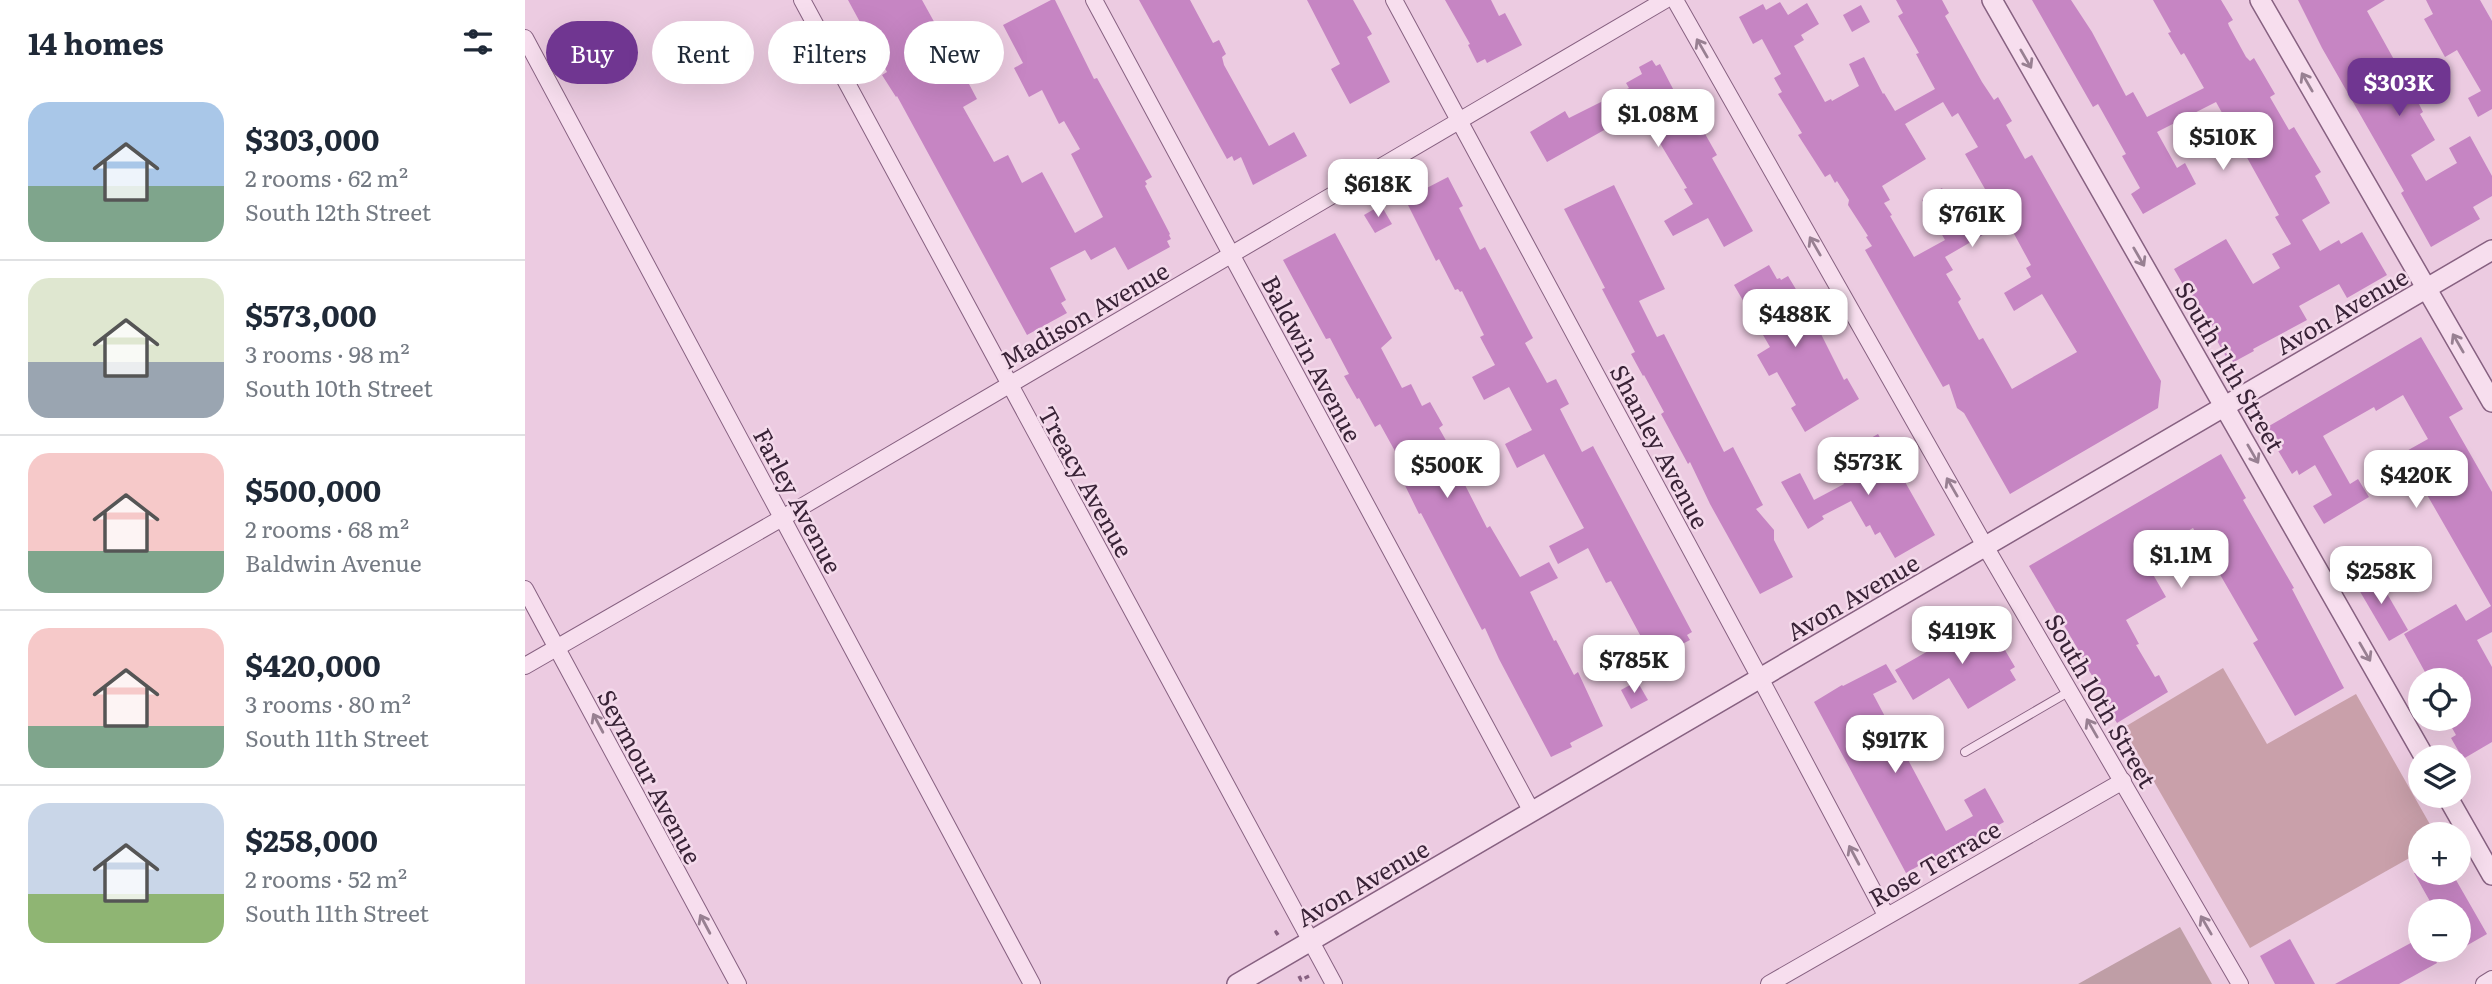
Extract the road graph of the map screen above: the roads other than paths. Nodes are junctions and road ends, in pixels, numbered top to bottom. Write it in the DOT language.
graph roads {
  1 [pos="802,0"];
  2 [pos="1094,0"];
  3 [pos="1394,0"];
  4 [pos="1665,0"];
  5 [pos="1675,0"];
  6 [pos="1992,0"];
  7 [pos="2260,0"];
  8 [pos="525,38"];
  9 [pos="1459,121"];
  10 [pos="2492,250"];
  11 [pos="1231,254"];
  12 [pos="2427,289"];
  13 [pos="1009,385"];
  14 [pos="2492,402"];
  15 [pos="2225,406"];
  16 [pos="783,517"];
  17 [pos="1986,546"];
  18 [pos="525,589"];
  19 [pos="557,647"];
  20 [pos="525,666"];
  21 [pos="1760,677"];
  22 [pos="2070,691"];
  23 [pos="2418,745"];
  24 [pos="1965,752"];
  25 [pos="2123,781"];
  26 [pos="2454,808"];
  27 [pos="1532,812"];
  28 [pos="2492,875"];
  29 [pos="1886,915"];
  30 [pos="1311,940"];
  31 [pos="2492,979"];
  32 [pos="738,984"];
  33 [pos="1032,984"];
  34 [pos="1237,984"];
  35 [pos="1334,984"];
  36 [pos="1769,984"];
  37 [pos="2240,984"];
  38 [pos="2484,984"];
  1 -- 13 [label="street, Treacy Avenue"];
  2 -- 11 [label="street, Baldwin Avenue"];
  3 -- 9 [label="street, Shanley Avenue"];
  4 -- 9 [label="street, Madison Avenue"];
  17 -- 5 [label="street, South 10th Street, one-way"];
  6 -- 15 [label="street, South 11th Street, one-way"];
  12 -- 7 [label="street, one-way"];
  8 -- 16 [label="street, Farley Avenue"];
  9 -- 11 [label="street, Madison Avenue"];
  9 -- 21 [label="street, Shanley Avenue"];
  10 -- 12 [label="street, Avon Avenue"];
  11 -- 13 [label="street, Madison Avenue"];
  11 -- 27 [label="street, Baldwin Avenue"];
  14 -- 12 [label="street, one-way"];
  12 -- 15 [label="street, Avon Avenue"];
  13 -- 16 [label="street, Madison Avenue"];
  13 -- 30 [label="street, Treacy Avenue"];
  15 -- 17 [label="street, Avon Avenue"];
  15 -- 23 [label="street, South 11th Street, one-way"];
  16 -- 19 [label="street, Madison Avenue"];
  16 -- 33 [label="street, Farley Avenue"];
  17 -- 21 [label="street, Avon Avenue"];
  17 -- 22 [label="street, South 10th Street"];
  18 -- 19 [label="street, Seymour Avenue"];
  19 -- 20 [label="street, Madison Avenue"];
  32 -- 19 [label="street, Seymour Avenue, one-way"];
  21 -- 27 [label="street, Avon Avenue"];
  29 -- 21 [label="street, Shanley Avenue, one-way"];
  22 -- 24 [label="lane"];
  25 -- 22 [label="street, South 10th Street, one-way"];
  25 -- 29 [label="street, Rose Terrace"];
  37 -- 25 [label="street, South 10th Street, one-way"];
  26 -- 28 [label="street"];
  27 -- 30 [label="street, Avon Avenue"];
  29 -- 36 [label="street, Rose Terrace"];
  30 -- 34 [label="street, Avon Avenue"];
  30 -- 35 [label="street, Treacy Avenue"];
  31 -- 38 [label="street"];
}
